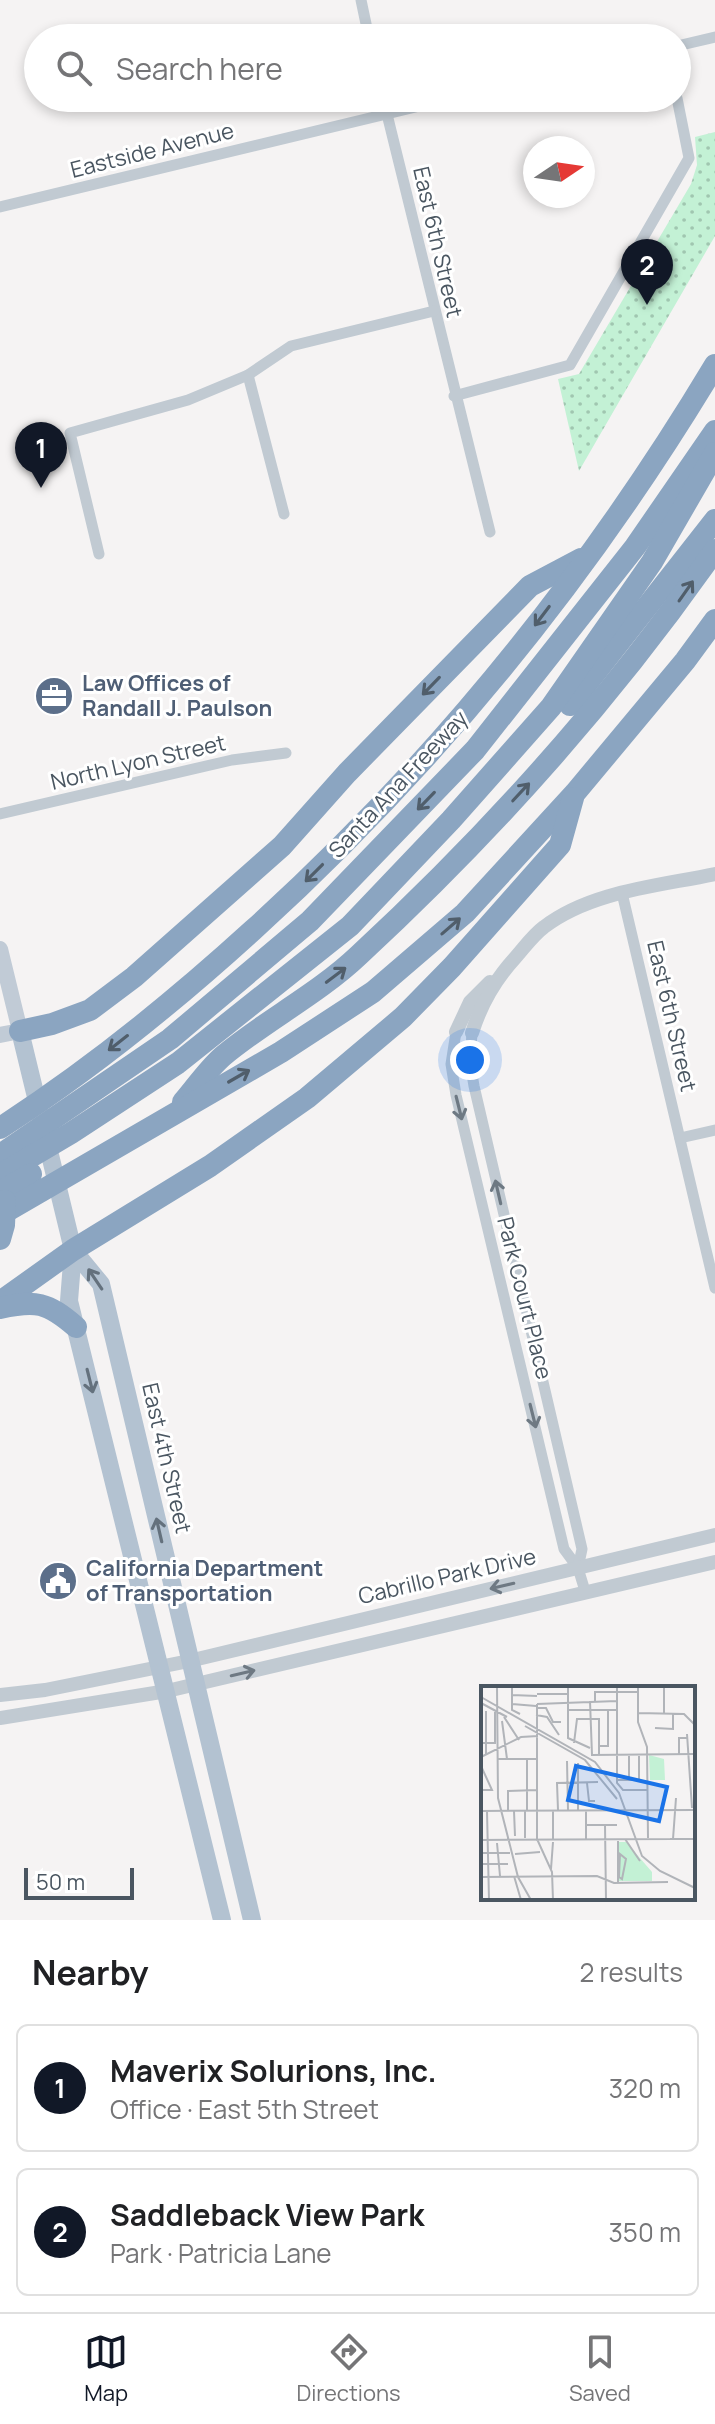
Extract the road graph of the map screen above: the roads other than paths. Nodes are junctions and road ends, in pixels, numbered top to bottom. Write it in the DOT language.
graph roads {
  1 [pos="361,0"];
  2 [pos="366,24"];
  3 [pos="715,37"];
  4 [pos="691,43"];
  5 [pos="395,112"];
  6 [pos="680,112"];
  7 [pos="387,114"];
  8 [pos="0,207"];
  9 [pos="434,311"];
  10 [pos="715,365"];
  11 [pos="248,375"];
  12 [pos="454,396"];
  13 [pos="715,431"];
  14 [pos="715,453"];
  15 [pos="284,514"];
  16 [pos="715,520"];
  17 [pos="490,532"];
  18 [pos="715,550"];
  19 [pos="99,554"];
  20 [pos="589,554"];
  21 [pos="715,620"];
  22 [pos="556,711"];
  23 [pos="286,753"];
  24 [pos="575,793"];
  25 [pos="0,814"];
  26 [pos="715,874"];
  27 [pos="622,893"];
  28 [pos="0,949"];
  29 [pos="497,978"];
  30 [pos="456,1032"];
  31 [pos="10,1033"];
  32 [pos="472,1033"];
  33 [pos="172,1115"];
  34 [pos="0,1128"];
  35 [pos="715,1130"];
  36 [pos="680,1138"];
  37 [pos="0,1155"];
  38 [pos="0,1168"];
  39 [pos="0,1175"];
  40 [pos="0,1192"];
  41 [pos="0,1215"];
  42 [pos="0,1239"];
  43 [pos="73,1250"];
  44 [pos="715,1288"];
  45 [pos="0,1305"];
  46 [pos="76,1327"];
  47 [pos="715,1535"];
  48 [pos="715,1562"];
  49 [pos="578,1568"];
  50 [pos="585,1591"];
  51 [pos="189,1661"];
  52 [pos="161,1667"];
  53 [pos="195,1684"];
  54 [pos="167,1691"];
  55 [pos="0,1695"];
  56 [pos="0,1718"];
  57 [pos="222,1920"];
  58 [pos="252,1920"];
  1 -- 2 [label="street"];
  3 -- 4 [label="street"];
  5 -- 7 [label="street, Eastside Avenue"];
  6 -- 12 [label="street"];
  7 -- 8 [label="street, Eastside Avenue"];
  7 -- 9 [label="street, East 6th Street"];
  9 -- 11 [label="street"];
  9 -- 12 [label="street, East 6th Street"];
  10 -- 20 [label="highway, Santa Ana Freeway"];
  11 -- 15 [label="street"];
  11 -- 19 [label="street"];
  12 -- 17 [label="street"];
  13 -- 37 [label="highway, Santa Ana Freeway, one-way"];
  14 -- 22 [label="highway"];
  16 -- 22 [label="highway"];
  33 -- 18 [label="highway, one-way"];
  20 -- 31 [label="highway, one-way"];
  20 -- 34 [label="highway, Santa Ana Freeway, one-way"];
  21 -- 24 [label="highway"];
  22 -- 39 [label="highway"];
  22 -- 40 [label="highway"];
  23 -- 25 [label="street, North Lyon Street"];
  33 -- 24 [label="highway, one-way"];
  24 -- 43 [label="highway"];
  26 -- 27 [label="street"];
  27 -- 29 [label="street"];
  27 -- 36 [label="street, East 6th Street"];
  28 -- 31 [label="main road, East 4th Street"];
  29 -- 30 [label="street"];
  29 -- 32 [label="street"];
  30 -- 49 [label="street, Park Court Place, one-way"];
  31 -- 43 [label="main road, East 4th Street"];
  49 -- 32 [label="street, Park Court Place, one-way"];
  33 -- 41 [label="highway"];
  35 -- 36 [label="street"];
  36 -- 44 [label="street, East 6th Street"];
  38 -- 42 [label="highway"];
  43 -- 45 [label="highway"];
  43 -- 46 [label="main road, East 4th Street"];
  51 -- 43 [label="main road, East 4th Street, one-way"];
  45 -- 46 [label="highway"];
  46 -- 52 [label="main road, East 4th Street, one-way"];
  47 -- 49 [label="street, Cabrillo Park Drive"];
  48 -- 50 [label="street, Cabrillo Park Drive"];
  49 -- 50 [label="street, Park Court Place"];
  49 -- 51 [label="street, Cabrillo Park Drive, one-way"];
  53 -- 50 [label="street, Cabrillo Park Drive, one-way"];
  51 -- 52 [label="street, Cabrillo Park Drive"];
  51 -- 53 [label="main road, East 4th Street"];
  52 -- 54 [label="main road, East 4th Street"];
  52 -- 55 [label="street, Cabrillo Park Drive"];
  53 -- 54 [label="street, Cabrillo Park Drive"];
  53 -- 58 [label="main road, East 4th Street"];
  54 -- 56 [label="street, Cabrillo Park Drive"];
  54 -- 57 [label="main road, East 4th Street"];
}
